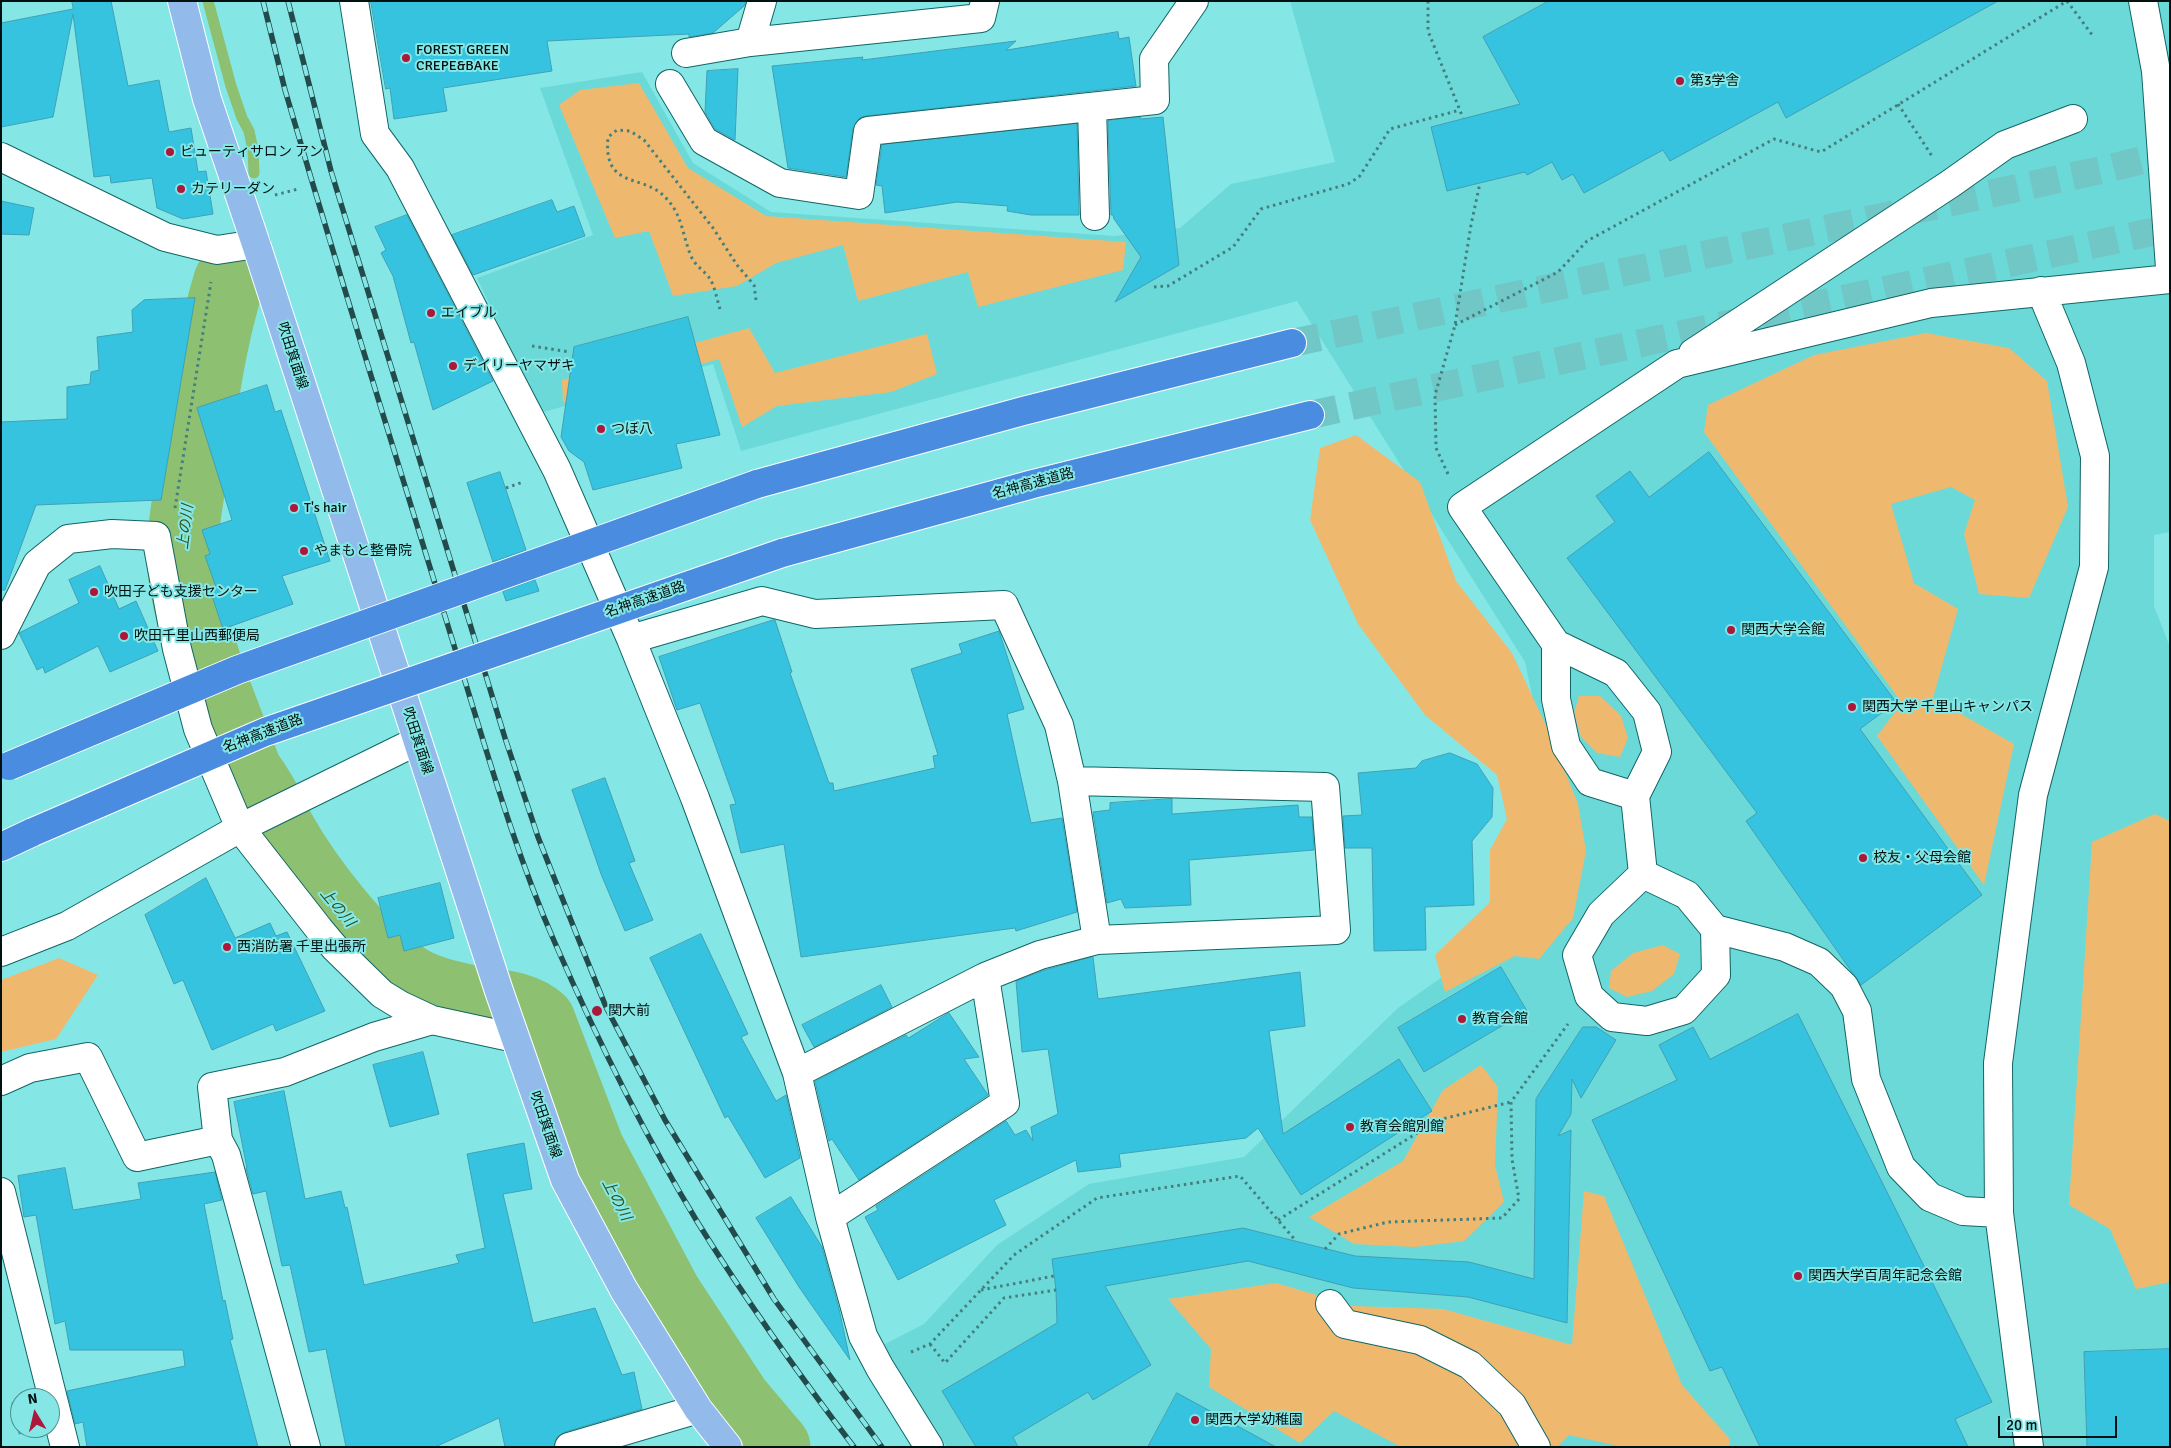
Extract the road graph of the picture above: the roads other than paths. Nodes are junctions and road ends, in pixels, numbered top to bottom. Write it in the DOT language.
graph roads {
  1 [pos="182,1"];
  2 [pos="354,1"];
  3 [pos="762,1"];
  4 [pos="985,1"];
  5 [pos="1194,1"];
  6 [pos="2143,1"];
  7 [pos="750,42"];
  8 [pos="686,53"];
  9 [pos="670,84"];
  10 [pos="1092,107"];
  11 [pos="2073,119"];
  12 [pos="1,157"];
  13 [pos="1094,216"];
  14 [pos="256,244"];
  15 [pos="2170,268"];
  16 [pos="2170,279"];
  17 [pos="2041,291"];
  18 [pos="1292,343"];
  19 [pos="1677,364"];
  20 [pos="1310,414"];
  21 [pos="4,621"];
  22 [pos="631,639"];
  23 [pos="1556,644"];
  24 [pos="417,741"];
  25 [pos="5,768"];
  26 [pos="1072,781"];
  27 [pos="1635,796"];
  28 [pos="249,824"];
  29 [pos="1,848"];
  30 [pos="1643,874"];
  31 [pos="1716,929"];
  32 [pos="1097,940"];
  33 [pos="1,952"];
  34 [pos="985,977"];
  35 [pos="432,1020"];
  36 [pos="513,1031"];
  37 [pos="797,1073"];
  38 [pos="1,1081"];
  39 [pos="218,1140"];
  40 [pos="1,1192"];
  41 [pos="1999,1213"];
  42 [pos="830,1217"];
  43 [pos="1330,1304"];
  44 [pos="698,1409"];
  45 [pos="578,1446"];
  46 [pos="65,1447"];
  47 [pos="306,1447"];
  48 [pos="728,1447"];
  49 [pos="929,1447"];
  50 [pos="1536,1447"];
  51 [pos="2029,1447"];
  1 -- 14 [label="main road, 吹田箕面線"];
  2 -- 22 [label="street"];
  3 -- 7 [label="street"];
  4 -- 7 [label="street"];
  5 -- 10 [label="street"];
  6 -- 15 [label="street"];
  7 -- 8 [label="street"];
  9 -- 10 [label="street"];
  10 -- 13 [label="street"];
  11 -- 19 [label="street"];
  12 -- 14 [label="street"];
  14 -- 24 [label="main road, 吹田箕面線"];
  16 -- 17 [label="street"];
  17 -- 19 [label="street"];
  17 -- 41 [label="street"];
  18 -- 25 [label="highway, bridge"];
  19 -- 23 [label="street"];
  20 -- 29 [label="highway, 名神高速道路, bridge"];
  21 -- 28 [label="street"];
  22 -- 26 [label="street"];
  22 -- 37 [label="street"];
  23 -- 27 [label="street"];
  23 -- 27 [label="street"];
  24 -- 28 [label="street"];
  24 -- 36 [label="main road, 吹田箕面線"];
  26 -- 32 [label="street"];
  26 -- 32 [label="street"];
  27 -- 30 [label="street"];
  28 -- 33 [label="street"];
  28 -- 35 [label="street"];
  30 -- 31 [label="street"];
  30 -- 31 [label="street"];
  31 -- 41 [label="street"];
  32 -- 34 [label="street"];
  34 -- 37 [label="street"];
  34 -- 42 [label="street"];
  35 -- 36 [label="street"];
  35 -- 39 [label="street"];
  36 -- 44 [label="main road, 吹田箕面線"];
  37 -- 42 [label="street"];
  38 -- 39 [label="street"];
  39 -- 47 [label="street"];
  40 -- 46 [label="street"];
  41 -- 51 [label="street"];
  42 -- 49 [label="street"];
  43 -- 50 [label="street"];
  44 -- 45 [label="street"];
  44 -- 48 [label="main road, 吹田箕面線"];
}
